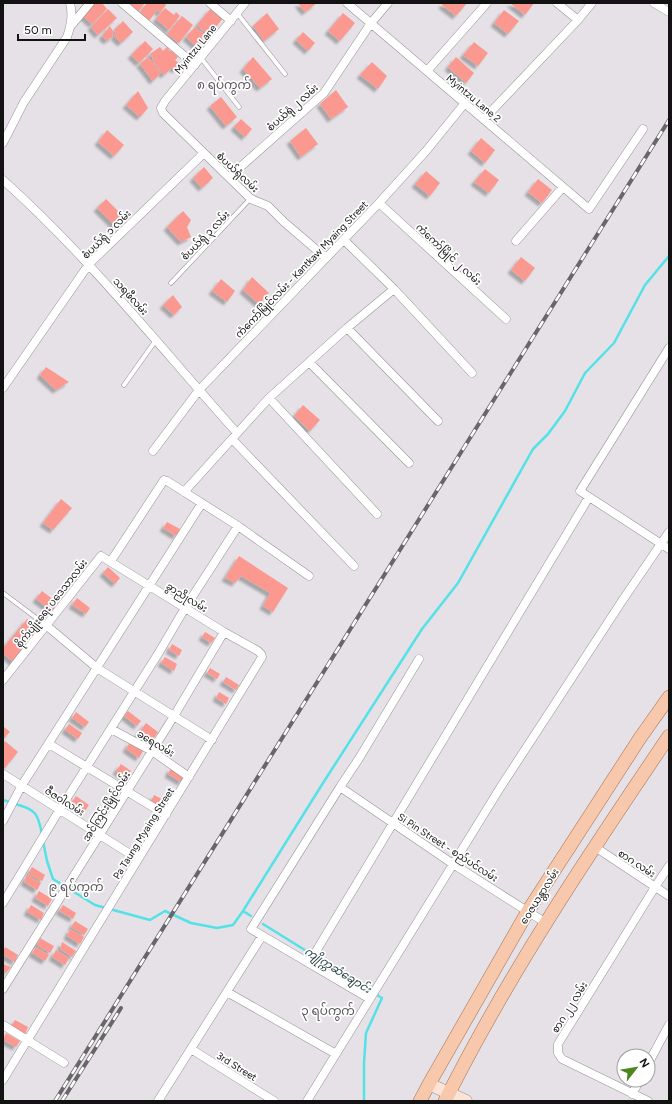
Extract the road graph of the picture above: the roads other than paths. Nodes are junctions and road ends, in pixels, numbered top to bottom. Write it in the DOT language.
graph roads {
  1 [pos="70,3"];
  2 [pos="90,3"];
  3 [pos="122,3"];
  4 [pos="210,3"];
  5 [pos="245,3"];
  6 [pos="347,3"];
  7 [pos="388,3"];
  8 [pos="487,3"];
  9 [pos="557,3"];
  10 [pos="592,3"];
  11 [pos="654,3"];
  12 [pos="669,12"];
  13 [pos="237,13"];
  14 [pos="578,20"];
  15 [pos="231,21"];
  16 [pos="371,23"];
  17 [pos="70,27"];
  18 [pos="201,58"];
  19 [pos="195,65"];
  20 [pos="427,71"];
  21 [pos="285,74"];
  22 [pos="465,103"];
  23 [pos="239,107"];
  24 [pos="161,108"];
  25 [pos="484,119"];
  26 [pos="643,129"];
  27 [pos="3,143"];
  28 [pos="204,153"];
  29 [pos="229,177"];
  30 [pos="3,180"];
  31 [pos="563,187"];
  32 [pos="251,199"];
  33 [pos="379,203"];
  34 [pos="344,240"];
  35 [pos="516,241"];
  36 [pos="326,258"];
  37 [pos="89,264"];
  38 [pos="171,283"];
  39 [pos="394,289"];
  40 [pos="506,319"];
  41 [pos="347,328"];
  42 [pos="156,340"];
  43 [pos="669,348"];
  44 [pos="309,362"];
  45 [pos="472,373"];
  46 [pos="4,382"];
  47 [pos="124,385"];
  48 [pos="199,390"];
  49 [pos="269,398"];
  50 [pos="438,421"];
  51 [pos="235,436"];
  52 [pos="154,451"];
  53 [pos="409,463"];
  54 [pos="184,492"];
  55 [pos="589,497"];
  56 [pos="202,503"];
  57 [pos="377,514"];
  58 [pos="238,526"];
  59 [pos="669,532"];
  60 [pos="661,544"];
  61 [pos="669,549"];
  62 [pos="99,556"];
  63 [pos="111,561"];
  64 [pos="354,566"];
  65 [pos="309,576"];
  66 [pos="149,585"];
  67 [pos="3,593"];
  68 [pos="185,608"];
  69 [pos="46,626"];
  70 [pos="224,632"];
  71 [pos="262,657"];
  72 [pos="419,659"];
  73 [pos="97,668"];
  74 [pos="3,680"];
  75 [pos="134,691"];
  76 [pos="669,697"];
  77 [pos="174,716"];
  78 [pos="111,728"];
  79 [pos="669,736"];
  80 [pos="212,740"];
  81 [pos="49,744"];
  82 [pos="152,751"];
  83 [pos="87,767"];
  84 [pos="3,774"];
  85 [pos="189,777"];
  86 [pos="22,786"];
  87 [pos="340,787"];
  88 [pos="127,791"];
  89 [pos="60,809"];
  90 [pos="166,815"];
  91 [pos="3,821"];
  92 [pos="392,823"];
  93 [pos="100,834"];
  94 [pos="594,847"];
  95 [pos="138,859"];
  96 [pos="453,864"];
  97 [pos="669,866"];
  98 [pos="655,887"];
  99 [pos="669,896"];
  100 [pos="3,903"];
  101 [pos="528,911"];
  102 [pos="546,922"];
  103 [pos="262,936"];
  104 [pos="309,963"];
  105 [pos="3,989"];
  106 [pos="227,992"];
  107 [pos="370,999"];
  108 [pos="3,1025"];
  109 [pos="669,1025"];
  110 [pos="28,1040"];
  111 [pos="191,1049"];
  112 [pos="656,1049"];
  113 [pos="336,1054"];
  114 [pos="64,1063"];
  115 [pos="3,1080"];
  116 [pos="429,1084"];
  117 [pos="635,1088"];
  118 [pos="632,1094"];
  119 [pos="447,1097"];
  120 [pos="158,1101"];
  121 [pos="274,1101"];
  122 [pos="307,1101"];
  123 [pos="420,1101"];
  124 [pos="466,1101"];
  125 [pos="648,1101"];
  1 -- 17 [label="street"];
  2 -- 17 [label="street"];
  3 -- 19 [label="street"];
  4 -- 15 [label="street"];
  5 -- 13 [label="street, Myintzu Lane"];
  6 -- 16 [label="street, Myintzu Lane 2"];
  7 -- 16 [label="street, စံပယ်ရုံ ၂ လမ်း"];
  8 -- 20 [label="street"];
  9 -- 14 [label="street"];
  10 -- 14 [label="street"];
  11 -- 12 [label="street"];
  13 -- 15 [label="street, Myintzu Lane"];
  13 -- 21 [label="lane"];
  14 -- 25 [label="street"];
  15 -- 18 [label="street, Myintzu Lane"];
  16 -- 20 [label="street, Myintzu Lane 2"];
  16 -- 29 [label="street, စံပယ်ရုံ ၂ လမ်း"];
  17 -- 27 [label="street"];
  18 -- 19 [label="street, Myintzu Lane"];
  18 -- 23 [label="lane"];
  19 -- 24 [label="street, Myintzu Lane"];
  20 -- 22 [label="street, Myintzu Lane 2"];
  22 -- 25 [label="street, Myintzu Lane 2"];
  22 -- 33 [label="street, ကံကော်မြိုင်လမ်း - Kantkaw Myaing Street"];
  24 -- 28 [label="street, စံပယ်ရုံလမ်း"];
  25 -- 31 [label="street, Myintzu Lane 2"];
  26 -- 31 [label="street, Myintzu Lane 2"];
  28 -- 29 [label="street, စံပယ်ရုံလမ်း"];
  28 -- 37 [label="street, စံပယ်ရုံ ၁ လမ်း"];
  29 -- 32 [label="street, စံပယ်ရုံလမ်း"];
  30 -- 37 [label="street, သရဖီလမ်း"];
  31 -- 35 [label="street"];
  32 -- 36 [label="street, စံပယ်ရုံလမ်း"];
  32 -- 38 [label="lane, စံပယ်ရုံ ၃ လမ်း"];
  33 -- 34 [label="street, ကံကော်မြိုင်လမ်း - Kantkaw Myaing Street"];
  33 -- 40 [label="street, ကံကော်မြိုင် ၂ လမ်း"];
  34 -- 36 [label="street, ကံကော်မြိုင်လမ်း - Kantkaw Myaing Street"];
  34 -- 39 [label="street"];
  36 -- 48 [label="street, ကံကော်မြိုင်လမ်း - Kantkaw Myaing Street"];
  37 -- 42 [label="street, သရဖီလမ်း"];
  37 -- 46 [label="street, စံပယ်ရုံ ၁ လမ်း"];
  39 -- 41 [label="street"];
  39 -- 45 [label="street"];
  41 -- 44 [label="street"];
  41 -- 50 [label="street"];
  42 -- 47 [label="lane"];
  42 -- 48 [label="street, သရဖီလမ်း"];
  43 -- 55 [label="street"];
  44 -- 49 [label="street"];
  44 -- 53 [label="street"];
  48 -- 51 [label="street, သရဖီလမ်း"];
  48 -- 52 [label="street, ကံကော်မြိုင်လမ်း - Kantkaw Myaing Street"];
  49 -- 51 [label="street"];
  49 -- 57 [label="street"];
  51 -- 54 [label="street"];
  51 -- 64 [label="street, သရဖီလမ်း"];
  54 -- 56 [label="street"];
  54 -- 63 [label="street"];
  55 -- 60 [label="street"];
  55 -- 92 [label="street"];
  56 -- 58 [label="street"];
  56 -- 66 [label="street"];
  58 -- 65 [label="street"];
  58 -- 68 [label="street"];
  59 -- 60 [label="street"];
  60 -- 61 [label="street"];
  60 -- 96 [label="street"];
  62 -- 63 [label="street, ခွာညိုလမ်း"];
  62 -- 69 [label="street, စိုက်ပျိုးရေး ပဒေသာလမ်း"];
  63 -- 66 [label="street, ခွာညိုလမ်း"];
  66 -- 68 [label="street, ခွာညိုလမ်း"];
  66 -- 73 [label="street"];
  67 -- 69 [label="lane"];
  68 -- 70 [label="street, ခွာညိုလမ်း"];
  68 -- 75 [label="street"];
  69 -- 73 [label="street"];
  69 -- 74 [label="street, စိုက်ပျိုးရေး ပဒေသာလမ်း"];
  70 -- 71 [label="street, ခွာညိုလမ်း"];
  70 -- 77 [label="street, အင်ကြင်းမြိုင်လမ်း"];
  71 -- 80 [label="street, Pa Taung Myaing Street"];
  72 -- 87 [label="street"];
  73 -- 75 [label="street"];
  73 -- 81 [label="street"];
  75 -- 77 [label="street"];
  75 -- 78 [label="street"];
  76 -- 101 [label="main road, ဝေဇယန္တာလမ်း"];
  77 -- 80 [label="street"];
  77 -- 82 [label="street, အင်ကြင်းမြိုင်လမ်း"];
  78 -- 82 [label="street, ခရေလမ်း"];
  78 -- 83 [label="street"];
  79 -- 94 [label="main road, ဝေဇယန္တာလမ်း"];
  80 -- 85 [label="street, Pa Taung Myaing Street"];
  81 -- 83 [label="street"];
  81 -- 86 [label="street"];
  82 -- 85 [label="street, ခရေလမ်း"];
  82 -- 88 [label="street, အင်ကြင်းမြိုင်လမ်း"];
  83 -- 88 [label="street"];
  83 -- 89 [label="street"];
  84 -- 86 [label="street, ဇီဇဝါလမ်း"];
  85 -- 90 [label="street, Pa Taung Myaing Street"];
  86 -- 89 [label="street, ဇီဇဝါလမ်း"];
  86 -- 91 [label="street"];
  87 -- 92 [label="street, Si Pin Street - စည်ပင်လမ်း"];
  87 -- 103 [label="street"];
  88 -- 90 [label="street"];
  88 -- 93 [label="street, အင်ကြင်းမြိုင်လမ်း"];
  89 -- 93 [label="street, ဇီဇဝါလမ်း"];
  89 -- 100 [label="street"];
  90 -- 95 [label="street, Pa Taung Myaing Street"];
  92 -- 96 [label="street, Si Pin Street - စည်ပင်လမ်း"];
  92 -- 104 [label="street"];
  93 -- 95 [label="street, ဇီဇဝါလမ်း"];
  93 -- 105 [label="street, အင်ကြင်းမြိုင်လမ်း"];
  94 -- 98 [label="street, စာဂ လမ်း"];
  94 -- 102 [label="main road, ဝေဇယန္တာလမ်း"];
  95 -- 110 [label="street, Pa Taung Myaing Street"];
  96 -- 101 [label="street, Si Pin Street - စည်ပင်လမ်း"];
  96 -- 107 [label="street"];
  97 -- 98 [label="street, စာဂ ၂၂ လမ်း"];
  98 -- 99 [label="street, စာဂ လမ်း"];
  98 -- 118 [label="street, စာဂ ၂၂ လမ်း"];
  101 -- 102 [label="street, Si Pin Street - စည်ပင်လမ်း"];
  101 -- 116 [label="main road, ဝေဇယန္တာလမ်း"];
  102 -- 119 [label="main road, ဝေဇယန္တာလမ်း"];
  103 -- 104 [label="street"];
  103 -- 106 [label="street"];
  104 -- 107 [label="street"];
  106 -- 111 [label="street"];
  106 -- 113 [label="street"];
  107 -- 113 [label="street"];
  108 -- 110 [label="street"];
  109 -- 112 [label="street"];
  110 -- 114 [label="street"];
  110 -- 115 [label="street, Pa Taung Myaing Street"];
  111 -- 120 [label="street"];
  111 -- 121 [label="street, 3rd Street"];
  113 -- 122 [label="street"];
  116 -- 119 [label="main road"];
  116 -- 123 [label="main road, ဝေဇယန္တာလမ်း"];
  117 -- 118 [label="street"];
  118 -- 125 [label="street, စာဂ ၂၂ လမ်း"];
  119 -- 124 [label="main road"];
}
